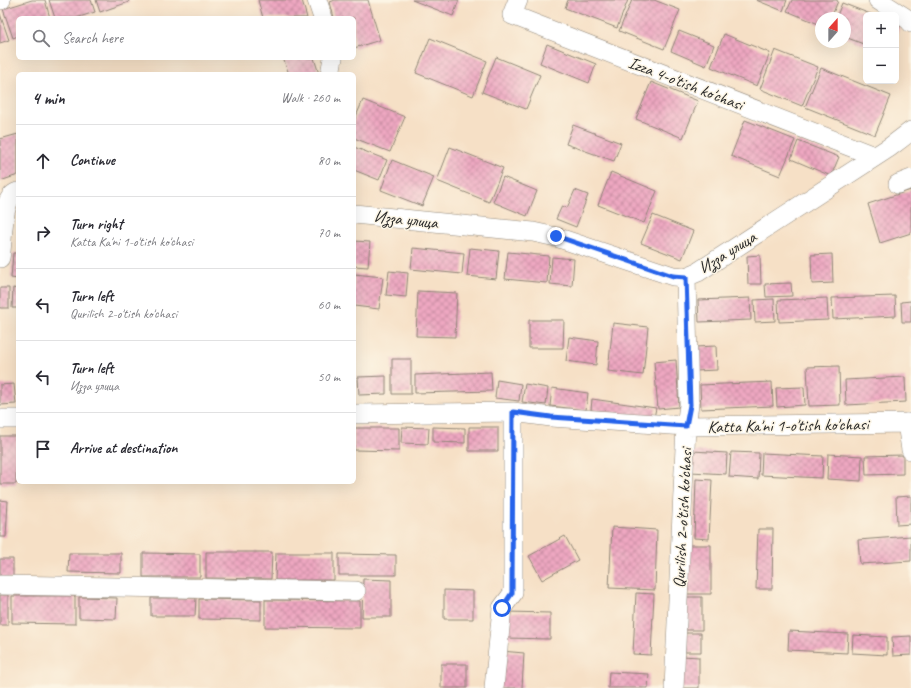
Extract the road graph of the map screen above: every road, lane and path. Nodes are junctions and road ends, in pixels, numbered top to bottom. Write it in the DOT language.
graph roads {
  1 [pos="317,0"];
  2 [pos="518,0"];
  3 [pos="878,0"];
  4 [pos="322,16"];
  5 [pos="911,23"];
  6 [pos="333,60"];
  7 [pos="330,72"];
  8 [pos="911,131"];
  9 [pos="874,156"];
  10 [pos="16,192"];
  11 [pos="356,214"];
  12 [pos="0,258"];
  13 [pos="686,277"];
  14 [pos="513,412"];
  15 [pos="356,414"];
  16 [pos="0,419"];
  17 [pos="16,419"];
  18 [pos="909,423"];
  19 [pos="686,426"];
  20 [pos="911,450"];
  21 [pos="0,585"];
  22 [pos="356,591"];
  23 [pos="494,688"];
  24 [pos="674,688"];
  1 -- 4 [label="street"];
  2 -- 9 [label="street, Izza 4-o'tish ko'chasi"];
  3 -- 5 [label="street"];
  6 -- 7 [label="street"];
  8 -- 9 [label="street, Изза улица"];
  9 -- 13 [label="street, Изза улица"];
  10 -- 12 [label="street"];
  11 -- 13 [label="street, Изза улица"];
  13 -- 19 [label="street, Qurilish 2-o'tish ko'chasi"];
  14 -- 15 [label="street, Katta Ka'ni 1-o'tish ko'chasi"];
  14 -- 19 [label="street, Katta Ka'ni 1-o'tish ko'chasi"];
  14 -- 23 [label="street"];
  16 -- 17 [label="street"];
  18 -- 19 [label="street, Katta Ka'ni 1-o'tish ko'chasi"];
  18 -- 20 [label="street"];
  19 -- 24 [label="street, Qurilish 2-o'tish ko'chasi"];
  21 -- 22 [label="street"];
}
